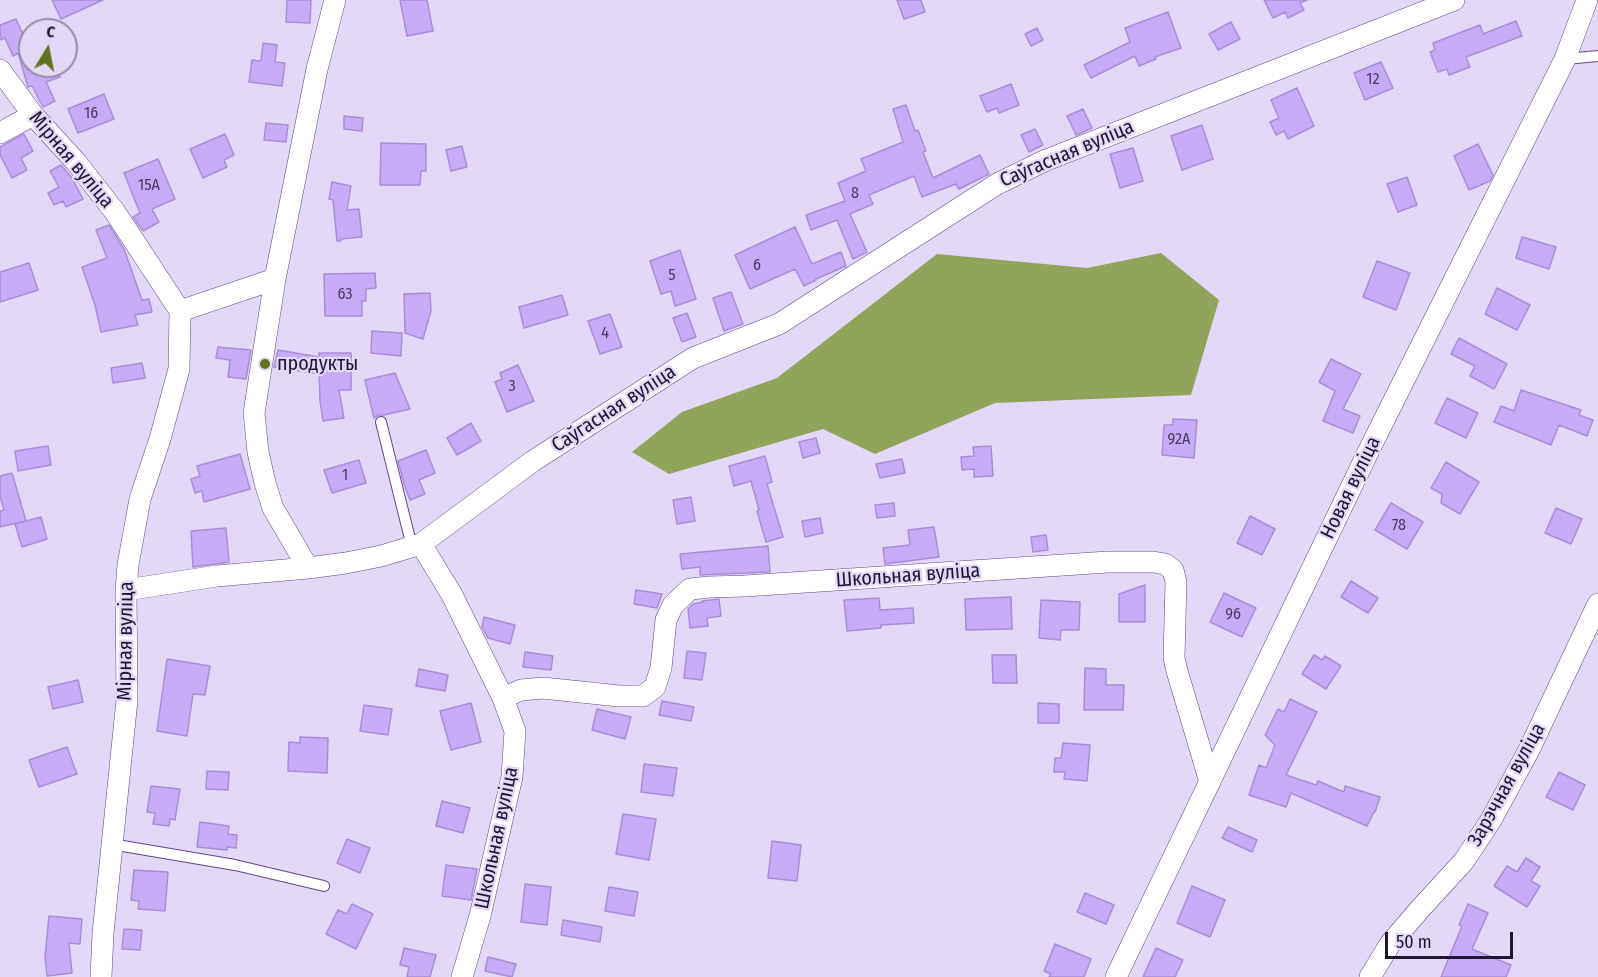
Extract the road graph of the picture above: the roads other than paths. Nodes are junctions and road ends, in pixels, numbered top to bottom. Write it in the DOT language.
graph roads {
  1 [pos="334,0"];
  2 [pos="1454,0"];
  3 [pos="1587,0"];
  4 [pos="1598,56"];
  5 [pos="1565,59"];
  6 [pos="0,70"];
  7 [pos="33,115"];
  8 [pos="0,133"];
  9 [pos="276,279"];
  10 [pos="180,311"];
  11 [pos="381,422"];
  12 [pos="416,545"];
  13 [pos="308,568"];
  14 [pos="126,591"];
  15 [pos="1598,604"];
  16 [pos="503,698"];
  17 [pos="1210,782"];
  18 [pos="111,844"];
  19 [pos="324,886"];
  20 [pos="101,977"];
  21 [pos="462,977"];
  22 [pos="1116,977"];
  23 [pos="1370,977"];
  1 -- 9 [label="street"];
  2 -- 12 [label="street, Саўгасная вуліца"];
  3 -- 5 [label="street, Новая вуліца"];
  4 -- 5 [label="lane"];
  5 -- 17 [label="street, Новая вуліца"];
  6 -- 7 [label="street, Мірная вуліца"];
  7 -- 8 [label="street"];
  7 -- 10 [label="street, Мірная вуліца"];
  9 -- 10 [label="street"];
  9 -- 13 [label="street"];
  10 -- 14 [label="street, Мірная вуліца"];
  11 -- 12 [label="lane"];
  12 -- 13 [label="street, Саўгасная вуліца"];
  12 -- 16 [label="street, Школьная вуліца"];
  13 -- 14 [label="street, Саўгасная вуліца"];
  14 -- 18 [label="street, Мірная вуліца"];
  15 -- 23 [label="street, Зарэчная вуліца"];
  16 -- 17 [label="street, Школьная вуліца"];
  16 -- 21 [label="street, Школьная вуліца"];
  17 -- 22 [label="street, Новая вуліца"];
  18 -- 19 [label="lane"];
  18 -- 20 [label="street, Мірная вуліца"];
}
